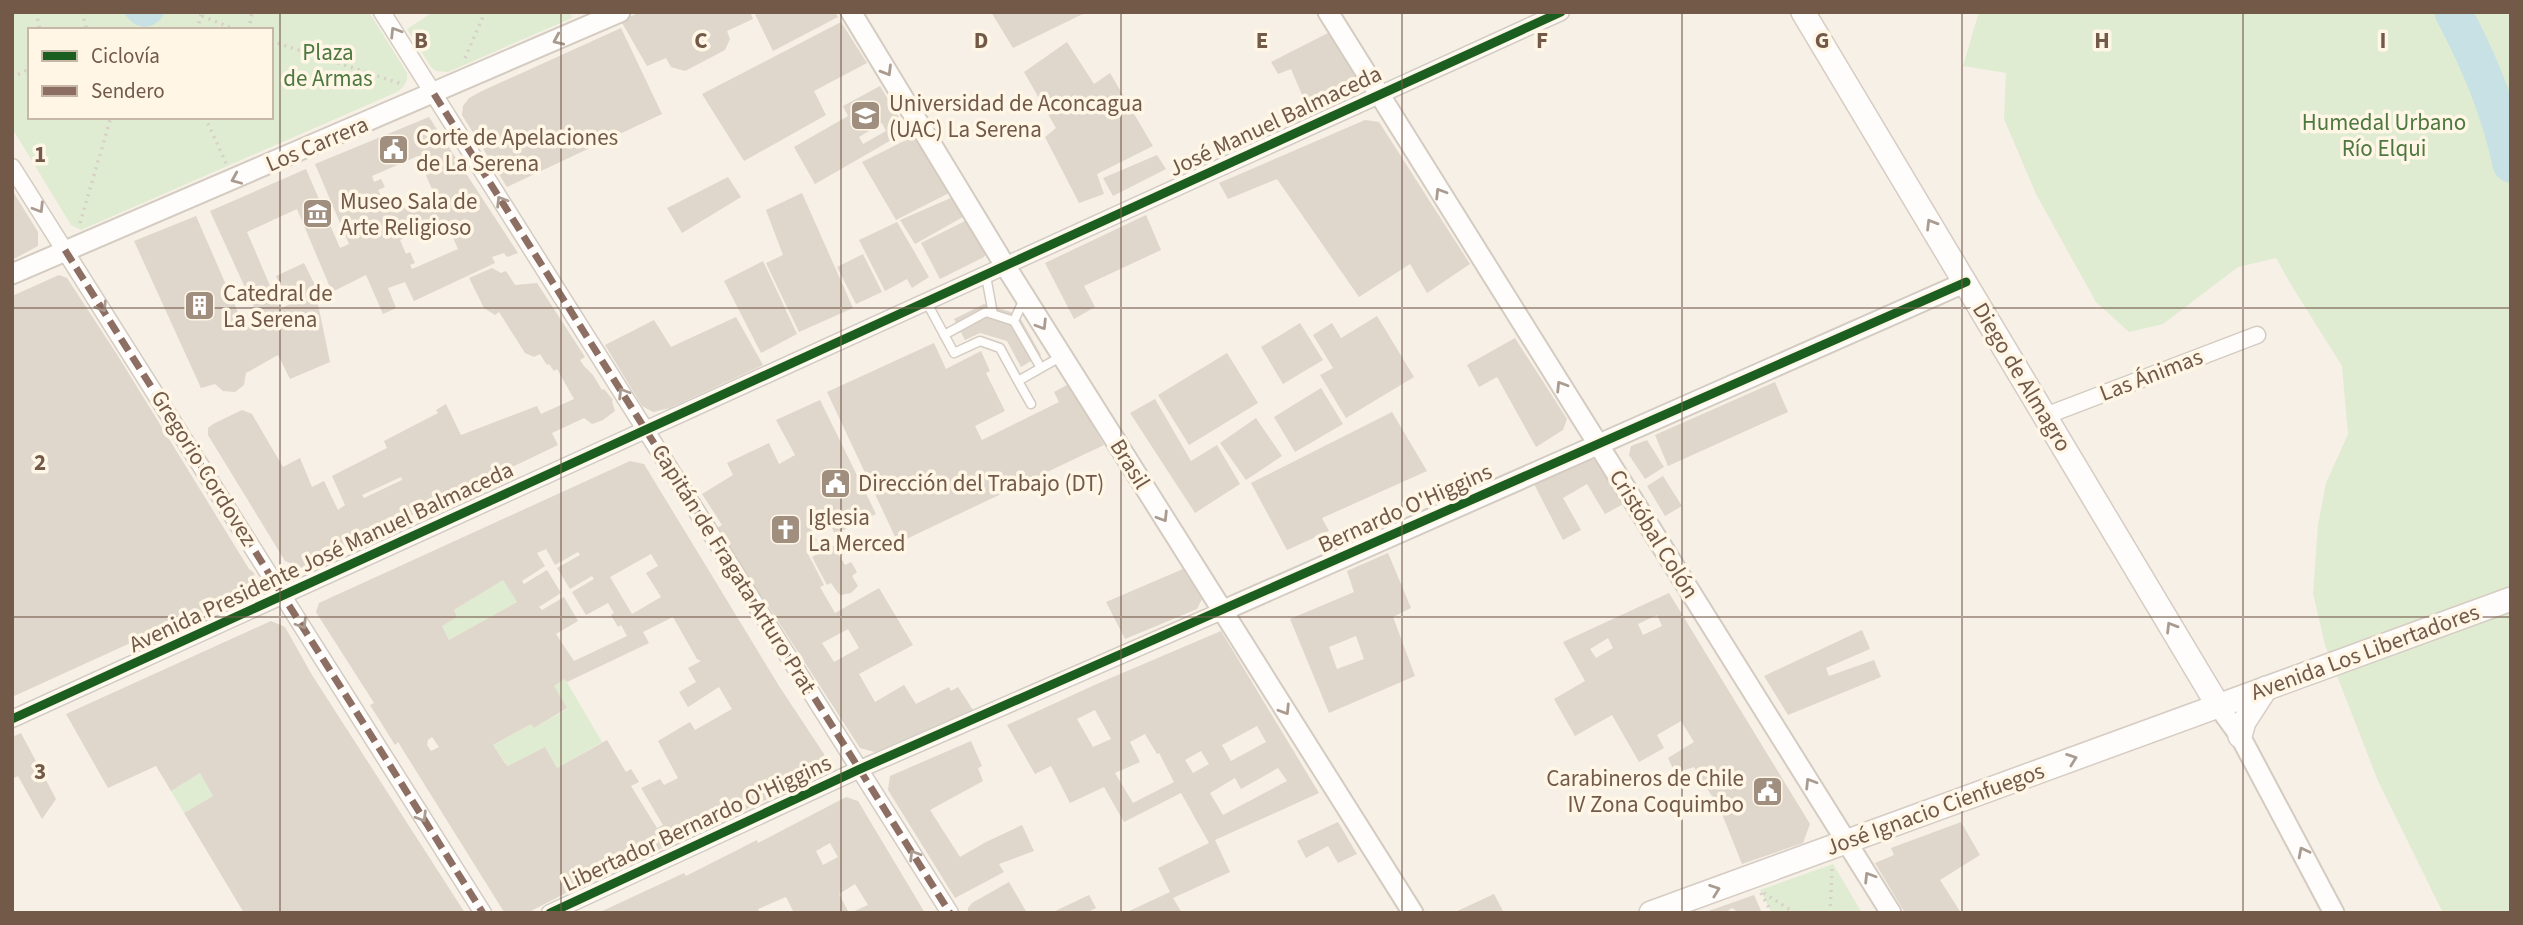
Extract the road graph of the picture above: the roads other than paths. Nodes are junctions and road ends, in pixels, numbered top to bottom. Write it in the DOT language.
graph roads {
  1 [pos="382,12"];
  2 [pos="621,12"];
  3 [pos="851,12"];
  4 [pos="1328,12"];
  5 [pos="1561,12"];
  6 [pos="1803,12"];
  7 [pos="586,19"];
  8 [pos="433,94"];
  9 [pos="1379,94"];
  10 [pos="12,167"];
  11 [pos="73,246"];
  12 [pos="1006,267"];
  13 [pos="12,274"];
  14 [pos="986,276"];
  15 [pos="1966,282"];
  16 [pos="1025,296"];
  17 [pos="927,303"];
  18 [pos="993,314"];
  19 [pos="1014,321"];
  20 [pos="944,335"];
  21 [pos="2257,335"];
  22 [pos="1062,356"];
  23 [pos="1041,368"];
  24 [pos="1018,381"];
  25 [pos="1031,404"];
  26 [pos="2045,416"];
  27 [pos="646,429"];
  28 [pos="1597,444"];
  29 [pos="285,596"];
  30 [pos="2511,599"];
  31 [pos="1222,611"];
  32 [pos="2196,670"];
  33 [pos="2266,688"];
  34 [pos="2219,707"];
  35 [pos="12,719"];
  36 [pos="2240,736"];
  37 [pos="860,769"];
  38 [pos="1847,841"];
  39 [pos="483,913"];
  40 [pos="550,913"];
  41 [pos="950,913"];
  42 [pos="1413,913"];
  43 [pos="1651,913"];
  44 [pos="1891,913"];
  45 [pos="2334,913"];
  8 -- 1 [label="street, Capitán de Fragata Arturo Prat, one-way"];
  2 -- 7 [label="street, Los Carrera"];
  3 -- 12 [label="street, Brasil, one-way"];
  4 -- 9 [label="street, Cristóbal Colón"];
  5 -- 9 [label="street, José Manuel Balmaceda"];
  15 -- 6 [label="main road, Diego de Almagro, one-way"];
  7 -- 8 [label="street, Los Carrera, one-way"];
  8 -- 11 [label="street, Los Carrera, one-way"];
  27 -- 8 [label="street, Capitán de Fragata Arturo Prat, one-way"];
  9 -- 12 [label="street, José Manuel Balmaceda"];
  28 -- 9 [label="street, Cristóbal Colón, one-way"];
  10 -- 11 [label="street, Gregorio Cordovez, one-way"];
  11 -- 13 [label="street, Los Carrera"];
  11 -- 29 [label="street, Gregorio Cordovez, one-way"];
  12 -- 14 [label="street"];
  12 -- 16 [label="street, Brasil"];
  14 -- 17 [label="street"];
  14 -- 18 [label="lane"];
  15 -- 26 [label="main road, Diego de Almagro"];
  15 -- 28 [label="street, Bernardo O'Higgins"];
  16 -- 19 [label="lane"];
  16 -- 22 [label="street, Brasil, one-way"];
  17 -- 20 [label="lane"];
  17 -- 27 [label="street"];
  18 -- 19 [label="lane"];
  18 -- 20 [label="lane"];
  19 -- 23 [label="lane"];
  20 -- 24 [label="lane"];
  21 -- 26 [label="street, Las Ánimas"];
  22 -- 23 [label="lane"];
  22 -- 31 [label="street, Brasil, one-way"];
  23 -- 24 [label="lane"];
  24 -- 25 [label="lane"];
  32 -- 26 [label="main road, Diego de Almagro, one-way"];
  27 -- 29 [label="street, Avenida Presidente José Manuel Balmaceda"];
  27 -- 37 [label="street, Capitán de Fragata Arturo Prat"];
  28 -- 31 [label="street, Bernardo O'Higgins"];
  38 -- 28 [label="street, Cristóbal Colón, one-way"];
  29 -- 35 [label="street, Avenida Presidente José Manuel Balmaceda"];
  29 -- 39 [label="street, Gregorio Cordovez, one-way"];
  30 -- 33 [label="main road, Avenida Los Libertadores"];
  31 -- 37 [label="street, Bernardo O'Higgins"];
  31 -- 42 [label="street, Brasil, one-way"];
  32 -- 33 [label="main road"];
  32 -- 34 [label="main road, Diego de Almagro"];
  33 -- 34 [label="main road, Avenida Los Libertadores"];
  33 -- 36 [label="main road"];
  34 -- 36 [label="street"];
  38 -- 34 [label="main road, José Ignacio Cienfuegos, one-way"];
  45 -- 36 [label="street, one-way"];
  37 -- 40 [label="street, Libertador Bernardo O'Higgins"];
  41 -- 37 [label="street, Capitán de Fragata Arturo Prat, one-way"];
  43 -- 38 [label="main road, José Ignacio Cienfuegos, one-way"];
  44 -- 38 [label="street, Cristóbal Colón, one-way"];
}
